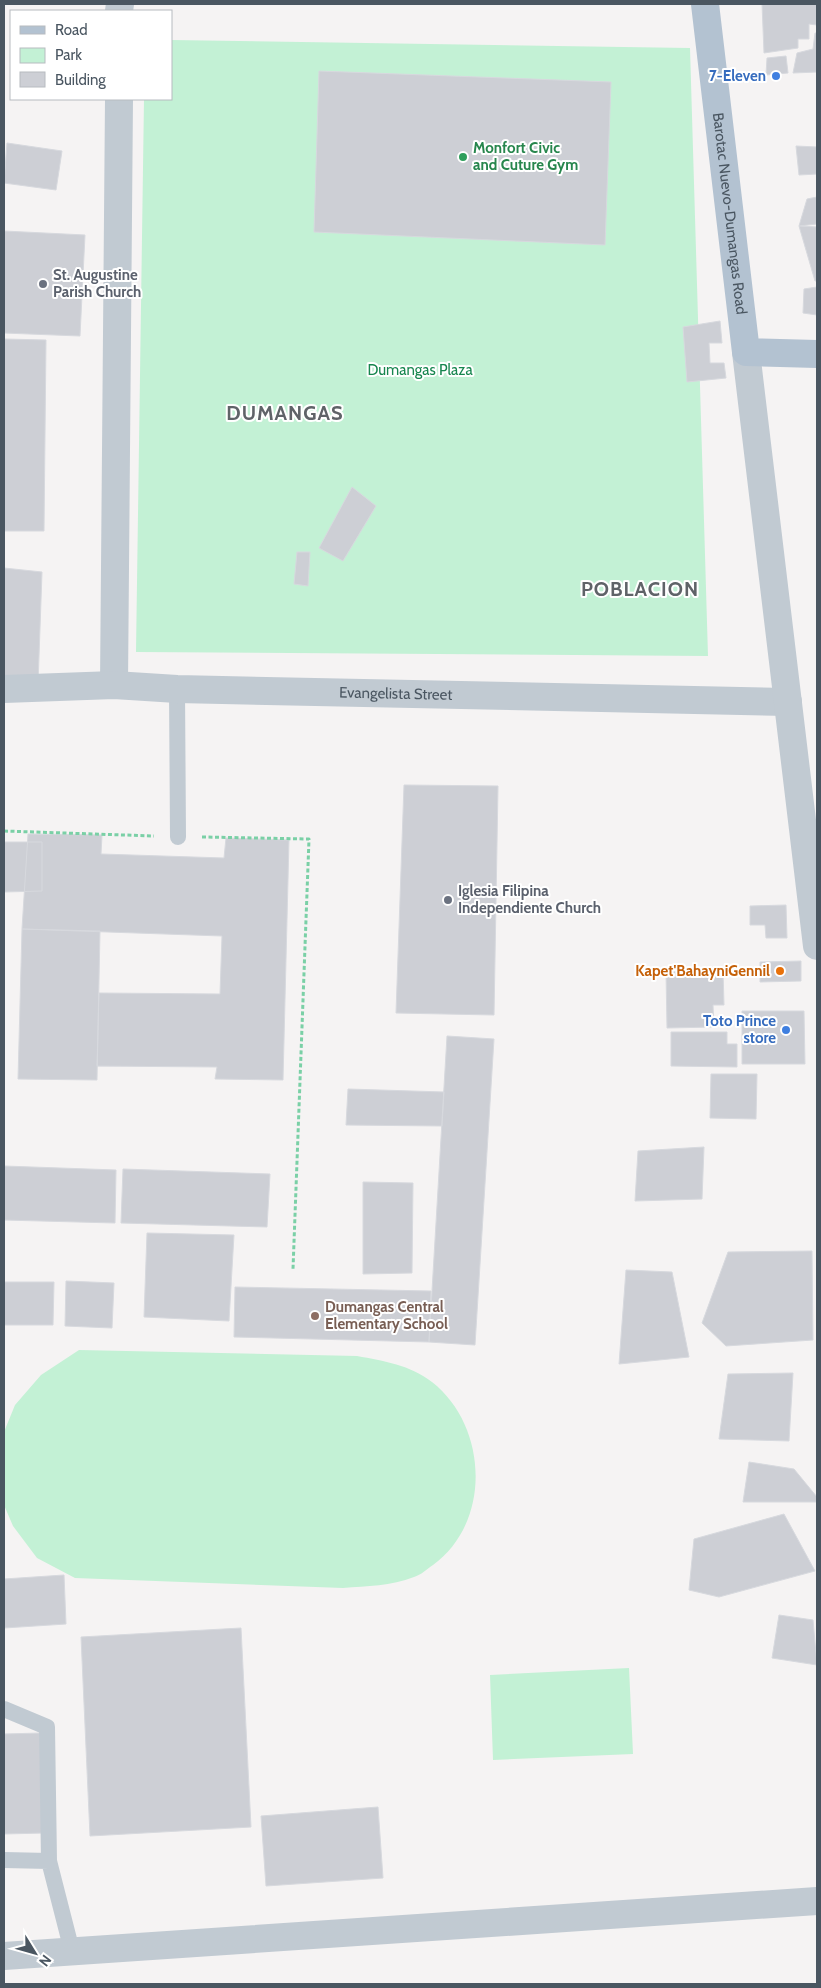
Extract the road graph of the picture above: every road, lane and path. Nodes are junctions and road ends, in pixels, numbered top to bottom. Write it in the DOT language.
graph roads {
  1 [pos="705,4"];
  2 [pos="119,100"];
  3 [pos="746,352"];
  4 [pos="817,354"];
  5 [pos="114,685"];
  6 [pos="4,689"];
  7 [pos="177,689"];
  8 [pos="788,702"];
  9 [pos="4,831"];
  10 [pos="178,837"];
  11 [pos="817,946"];
  12 [pos="293,1269"];
  13 [pos="4,1709"];
  14 [pos="4,1860"];
  15 [pos="48,1861"];
  16 [pos="817,1901"];
  17 [pos="72,1951"];
  18 [pos="4,1956"];
  1 -- 3 [label="main road, Barotac Nuevo-Dumangas Road"];
  2 -- 5 [label="street"];
  3 -- 4 [label="main road"];
  3 -- 8 [label="street"];
  5 -- 6 [label="street, Evangelista Street"];
  5 -- 7 [label="street, Evangelista Street"];
  7 -- 8 [label="street, Evangelista Street"];
  7 -- 10 [label="lane"];
  8 -- 11 [label="street"];
  9 -- 10 [label="path"];
  10 -- 12 [label="path"];
  13 -- 15 [label="lane"];
  14 -- 15 [label="lane"];
  15 -- 17 [label="lane"];
  16 -- 17 [label="street"];
  17 -- 18 [label="street"];
}
